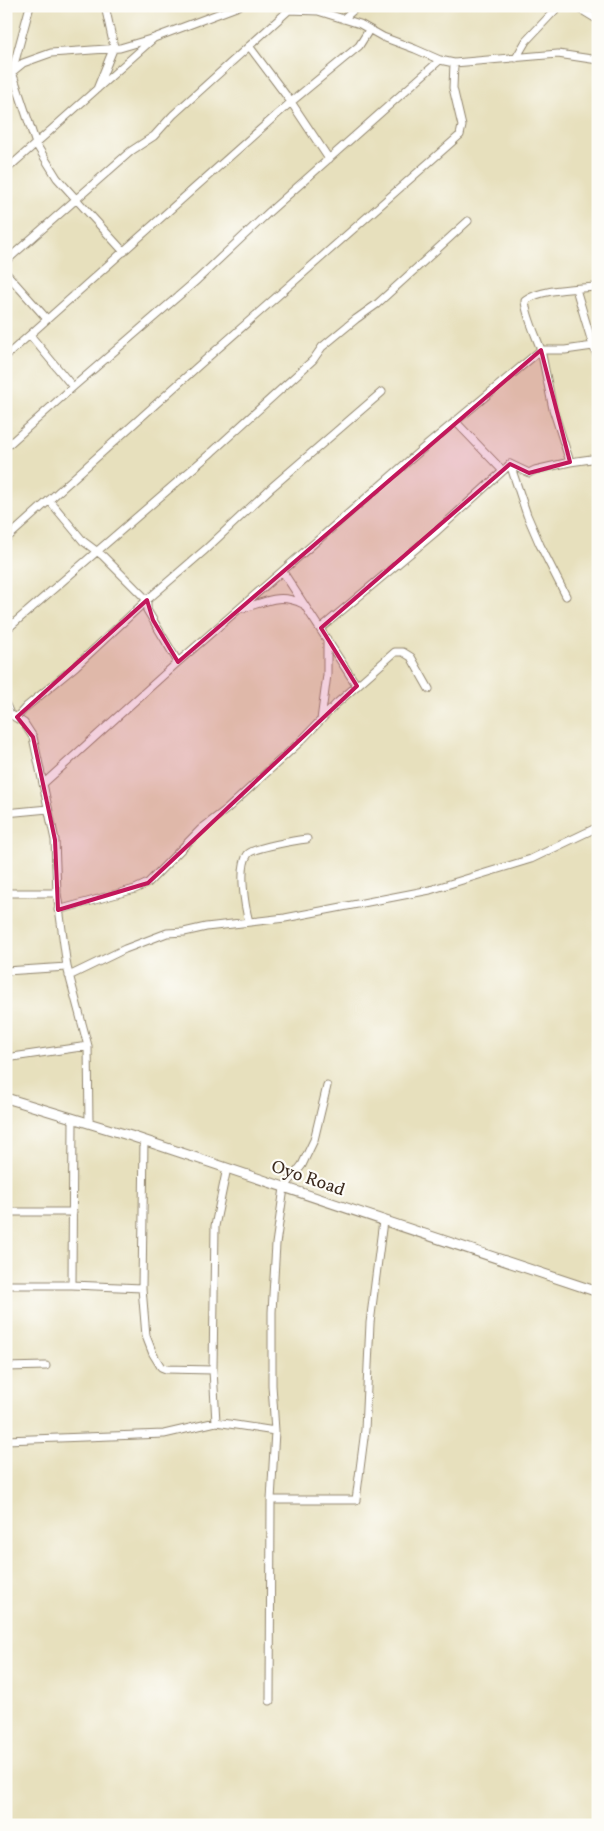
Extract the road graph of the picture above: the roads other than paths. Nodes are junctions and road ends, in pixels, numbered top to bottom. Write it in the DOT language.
graph roads {
  1 [pos="30,6"];
  2 [pos="105,6"];
  3 [pos="239,6"];
  4 [pos="281,6"];
  5 [pos="358,6"];
  6 [pos="559,6"];
  7 [pos="575,6"];
  8 [pos="289,10"];
  9 [pos="343,19"];
  10 [pos="598,20"];
  11 [pos="369,30"];
  12 [pos="154,38"];
  13 [pos="249,46"];
  14 [pos="114,47"];
  15 [pos="516,58"];
  16 [pos="596,58"];
  17 [pos="440,60"];
  18 [pos="454,63"];
  19 [pos="9,74"];
  20 [pos="96,91"];
  21 [pos="291,102"];
  22 [pos="36,144"];
  23 [pos="330,159"];
  24 [pos="6,170"];
  25 [pos="75,200"];
  26 [pos="468,221"];
  27 [pos="124,252"];
  28 [pos="6,261"];
  29 [pos="6,273"];
  30 [pos="598,285"];
  31 [pos="576,289"];
  32 [pos="47,319"];
  33 [pos="30,335"];
  34 [pos="593,346"];
  35 [pos="541,350"];
  36 [pos="6,356"];
  37 [pos="598,358"];
  38 [pos="73,387"];
  39 [pos="382,392"];
  40 [pos="456,421"];
  41 [pos="6,447"];
  42 [pos="598,458"];
  43 [pos="570,462"];
  44 [pos="510,464"];
  45 [pos="503,471"];
  46 [pos="49,500"];
  47 [pos="6,538"];
  48 [pos="96,552"];
  49 [pos="283,572"];
  50 [pos="566,596"];
  51 [pos="147,600"];
  52 [pos="303,604"];
  53 [pos="241,608"];
  54 [pos="321,628"];
  55 [pos="6,630"];
  56 [pos="327,639"];
  57 [pos="178,662"];
  58 [pos="357,686"];
  59 [pos="429,689"];
  60 [pos="6,705"];
  61 [pos="11,715"];
  62 [pos="321,721"];
  63 [pos="43,784"];
  64 [pos="48,809"];
  65 [pos="6,813"];
  66 [pos="598,827"];
  67 [pos="307,839"];
  68 [pos="6,893"];
  69 [pos="57,894"];
  70 [pos="58,910"];
  71 [pos="249,922"];
  72 [pos="67,967"];
  73 [pos="6,971"];
  74 [pos="69,976"];
  75 [pos="88,1046"];
  76 [pos="6,1058"];
  77 [pos="327,1086"];
  78 [pos="6,1098"];
  79 [pos="73,1118"];
  80 [pos="89,1123"];
  81 [pos="144,1140"];
  82 [pos="227,1168"];
  83 [pos="284,1188"];
  84 [pos="6,1212"];
  85 [pos="73,1212"];
  86 [pos="383,1221"];
  87 [pos="6,1285"];
  88 [pos="72,1285"];
  89 [pos="142,1288"];
  90 [pos="598,1292"];
  91 [pos="46,1366"];
  92 [pos="6,1367"];
  93 [pos="213,1370"];
  94 [pos="216,1422"];
  95 [pos="275,1431"];
  96 [pos="6,1440"];
  97 [pos="271,1500"];
  98 [pos="270,1701"];
  1 -- 19 [label="street"];
  2 -- 14 [label="street"];
  3 -- 12 [label="street"];
  4 -- 8 [label="street"];
  5 -- 9 [label="street"];
  6 -- 15 [label="street"];
  7 -- 10 [label="street"];
  8 -- 9 [label="street"];
  8 -- 13 [label="street"];
  9 -- 11 [label="street"];
  11 -- 17 [label="street"];
  11 -- 21 [label="street"];
  12 -- 14 [label="street"];
  12 -- 20 [label="street"];
  13 -- 21 [label="street"];
  13 -- 25 [label="street"];
  14 -- 19 [label="street"];
  14 -- 20 [label="street"];
  15 -- 16 [label="street"];
  15 -- 18 [label="street"];
  17 -- 18 [label="street"];
  17 -- 23 [label="street"];
  18 -- 46 [label="street"];
  19 -- 22 [label="street"];
  20 -- 22 [label="street"];
  21 -- 23 [label="street"];
  21 -- 27 [label="street"];
  22 -- 24 [label="street"];
  22 -- 25 [label="street"];
  23 -- 38 [label="street"];
  25 -- 27 [label="street"];
  25 -- 28 [label="street"];
  26 -- 48 [label="street"];
  27 -- 32 [label="street"];
  29 -- 32 [label="street"];
  30 -- 31 [label="street"];
  31 -- 34 [label="street"];
  31 -- 35 [label="street"];
  32 -- 33 [label="street"];
  33 -- 36 [label="street"];
  33 -- 38 [label="street"];
  34 -- 35 [label="street"];
  34 -- 37 [label="street"];
  35 -- 40 [label="street"];
  35 -- 43 [label="street"];
  38 -- 41 [label="street"];
  39 -- 51 [label="street"];
  40 -- 45 [label="street"];
  40 -- 49 [label="street"];
  42 -- 43 [label="street"];
  43 -- 44 [label="street"];
  44 -- 45 [label="street"];
  44 -- 50 [label="street"];
  45 -- 54 [label="street"];
  46 -- 47 [label="street"];
  46 -- 48 [label="street"];
  48 -- 51 [label="street"];
  48 -- 55 [label="street"];
  49 -- 52 [label="street"];
  49 -- 53 [label="street"];
  51 -- 57 [label="street"];
  51 -- 61 [label="street"];
  52 -- 53 [label="street"];
  52 -- 54 [label="street"];
  53 -- 57 [label="street"];
  54 -- 56 [label="street"];
  56 -- 58 [label="street"];
  56 -- 62 [label="street"];
  57 -- 63 [label="street"];
  58 -- 59 [label="street"];
  58 -- 62 [label="street"];
  60 -- 61 [label="street"];
  61 -- 63 [label="street"];
  62 -- 70 [label="street"];
  63 -- 64 [label="street"];
  64 -- 65 [label="street"];
  64 -- 69 [label="street"];
  66 -- 71 [label="street"];
  67 -- 71 [label="street"];
  68 -- 69 [label="street"];
  69 -- 70 [label="street"];
  70 -- 72 [label="street"];
  71 -- 74 [label="street"];
  72 -- 73 [label="street"];
  72 -- 74 [label="street"];
  74 -- 75 [label="street"];
  75 -- 76 [label="street"];
  75 -- 80 [label="street"];
  77 -- 83 [label="street"];
  78 -- 79 [label="street, Oyo Road"];
  79 -- 80 [label="street, Oyo Road"];
  79 -- 85 [label="street"];
  80 -- 81 [label="street, Oyo Road"];
  81 -- 82 [label="street, Oyo Road"];
  81 -- 89 [label="street"];
  82 -- 83 [label="street, Oyo Road"];
  82 -- 93 [label="street"];
  83 -- 86 [label="street, Oyo Road"];
  83 -- 95 [label="street"];
  84 -- 85 [label="street"];
  85 -- 88 [label="street"];
  86 -- 90 [label="street, Oyo Road"];
  86 -- 97 [label="street"];
  87 -- 88 [label="street"];
  88 -- 89 [label="street"];
  89 -- 93 [label="street"];
  91 -- 92 [label="street"];
  93 -- 94 [label="street"];
  94 -- 95 [label="street"];
  94 -- 96 [label="street"];
  95 -- 97 [label="street"];
  97 -- 98 [label="street"];
}
